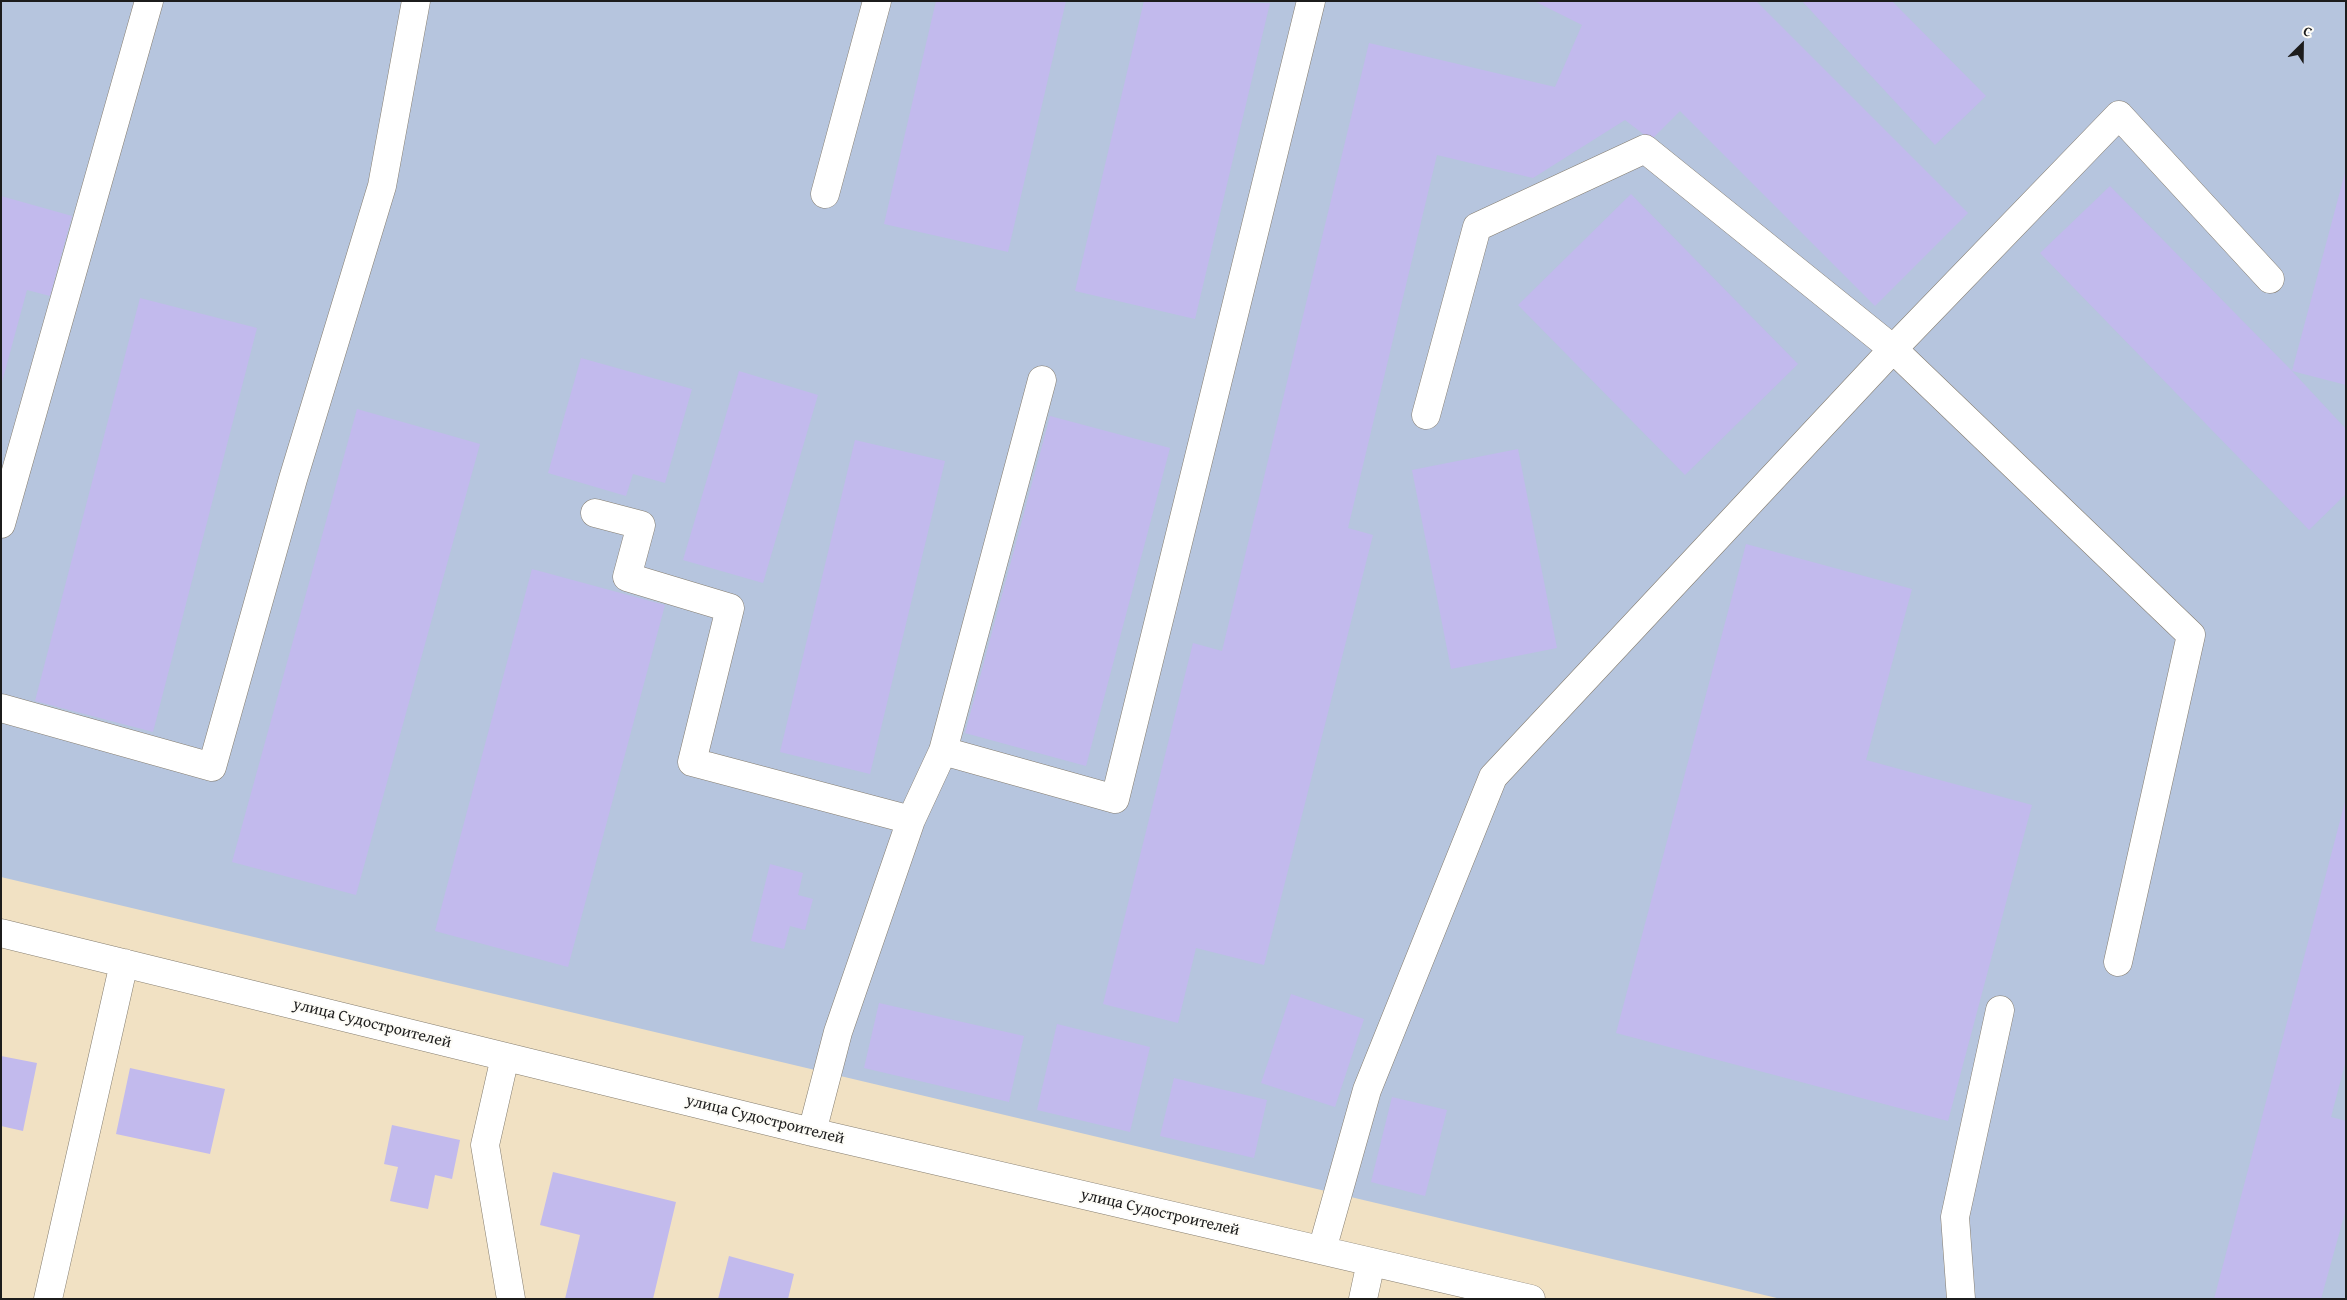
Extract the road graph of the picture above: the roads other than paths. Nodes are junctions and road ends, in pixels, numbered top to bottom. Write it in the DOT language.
graph roads {
  1 [pos="149,1"];
  2 [pos="416,1"];
  3 [pos="877,1"];
  4 [pos="1312,1"];
  5 [pos="825,194"];
  6 [pos="2270,279"];
  7 [pos="1893,348"];
  8 [pos="1042,380"];
  9 [pos="1426,415"];
  10 [pos="595,513"];
  11 [pos="1,524"];
  12 [pos="1,708"];
  13 [pos="943,751"];
  14 [pos="911,820"];
  15 [pos="1,933"];
  16 [pos="2118,962"];
  17 [pos="124,963"];
  18 [pos="2000,1010"];
  19 [pos="505,1057"];
  20 [pos="812,1132"];
  21 [pos="1322,1250"];
  22 [pos="1371,1262"];
  23 [pos="1483,1293"];
  24 [pos="48,1299"];
  25 [pos="511,1299"];
  26 [pos="1363,1299"];
  27 [pos="1531,1299"];
  28 [pos="1961,1299"];
  1 -- 11 [label="street"];
  2 -- 12 [label="street"];
  3 -- 5 [label="street"];
  4 -- 13 [label="street"];
  6 -- 7 [label="street"];
  7 -- 9 [label="street"];
  7 -- 16 [label="street"];
  7 -- 21 [label="street"];
  8 -- 13 [label="street"];
  10 -- 14 [label="street"];
  13 -- 14 [label="street"];
  14 -- 20 [label="street"];
  15 -- 17 [label="street, улица Судостроителей"];
  17 -- 19 [label="street, улица Судостроителей"];
  17 -- 24 [label="street"];
  18 -- 28 [label="street"];
  19 -- 20 [label="street, улица Судостроителей"];
  19 -- 25 [label="street"];
  20 -- 21 [label="street, улица Судостроителей"];
  21 -- 22 [label="street, улица Судостроителей"];
  22 -- 23 [label="street, улица Судостроителей"];
  22 -- 26 [label="street"];
  23 -- 27 [label="street, улица Судостроителей"];
}
